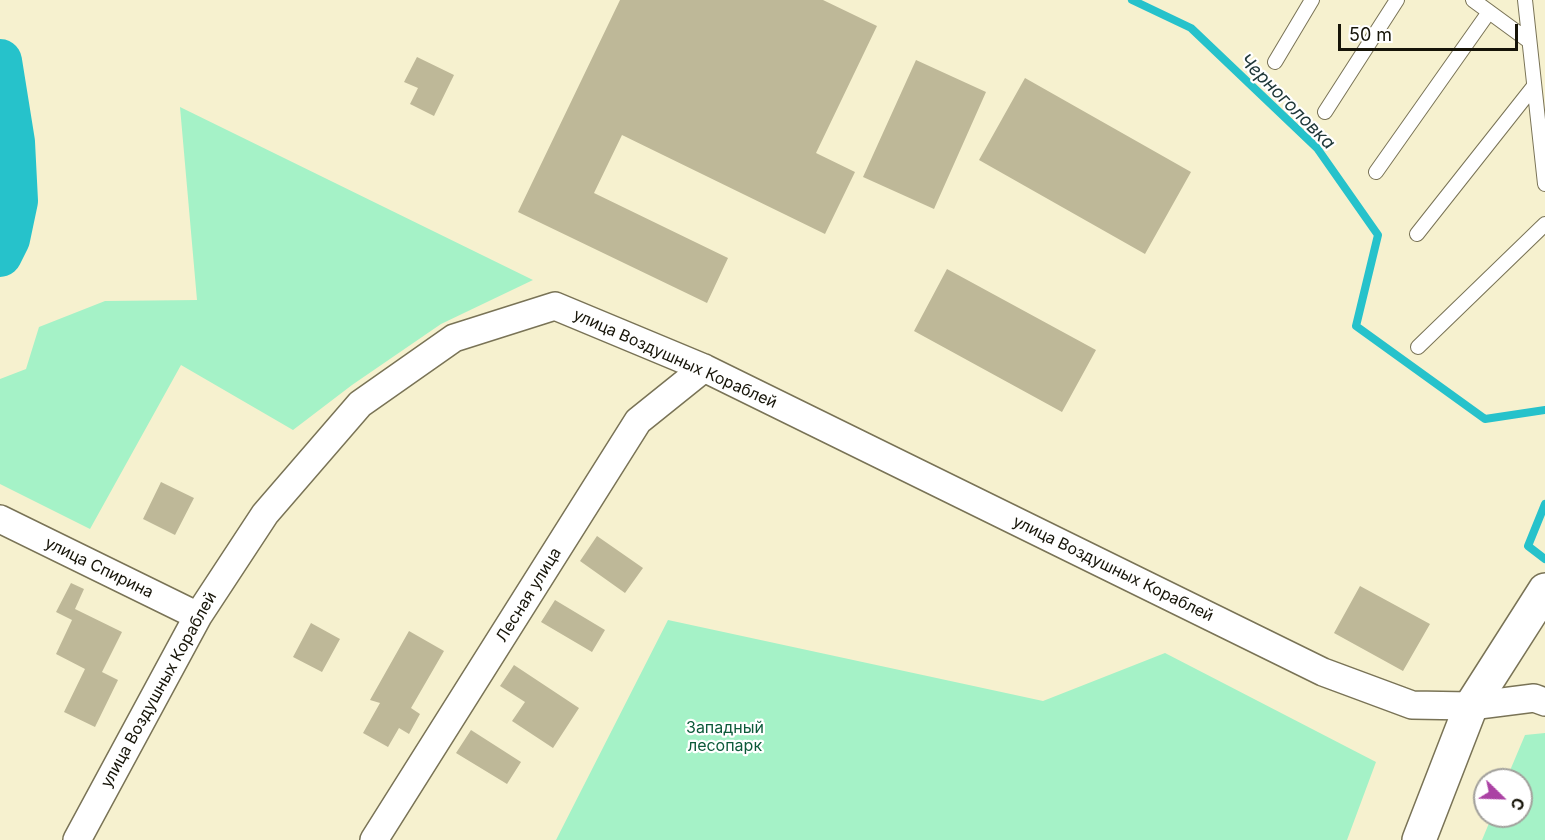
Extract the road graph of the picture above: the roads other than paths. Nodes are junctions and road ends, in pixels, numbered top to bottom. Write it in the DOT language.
graph roads {
  1 [pos="1312,0"];
  2 [pos="1397,0"];
  3 [pos="1473,0"];
  4 [pos="1525,0"];
  5 [pos="1489,12"];
  6 [pos="1529,40"];
  7 [pos="1275,62"];
  8 [pos="1534,86"];
  9 [pos="1325,112"];
  10 [pos="1376,172"];
  11 [pos="1545,179"];
  12 [pos="1545,224"];
  13 [pos="1417,234"];
  14 [pos="1418,347"];
  15 [pos="704,368"];
  16 [pos="0,519"];
  17 [pos="1539,599"];
  18 [pos="198,616"];
  19 [pos="1545,702"];
  20 [pos="1471,706"];
  21 [pos="77,840"];
  22 [pos="374,840"];
  23 [pos="1419,840"];
  1 -- 7 [label="lane"];
  2 -- 9 [label="lane"];
  3 -- 5 [label="lane"];
  4 -- 6 [label="lane"];
  5 -- 6 [label="lane"];
  5 -- 10 [label="lane"];
  6 -- 8 [label="lane"];
  8 -- 11 [label="lane"];
  8 -- 13 [label="lane"];
  12 -- 14 [label="lane"];
  15 -- 18 [label="street, улица Воздушных Кораблей"];
  15 -- 20 [label="street, улица Воздушных Кораблей"];
  15 -- 22 [label="street, Лесная улица"];
  16 -- 18 [label="street, улица Спирина"];
  17 -- 20 [label="street"];
  18 -- 21 [label="street, улица Воздушных Кораблей"];
  19 -- 20 [label="street, улица Воздушных Кораблей"];
  20 -- 23 [label="street"];
}
